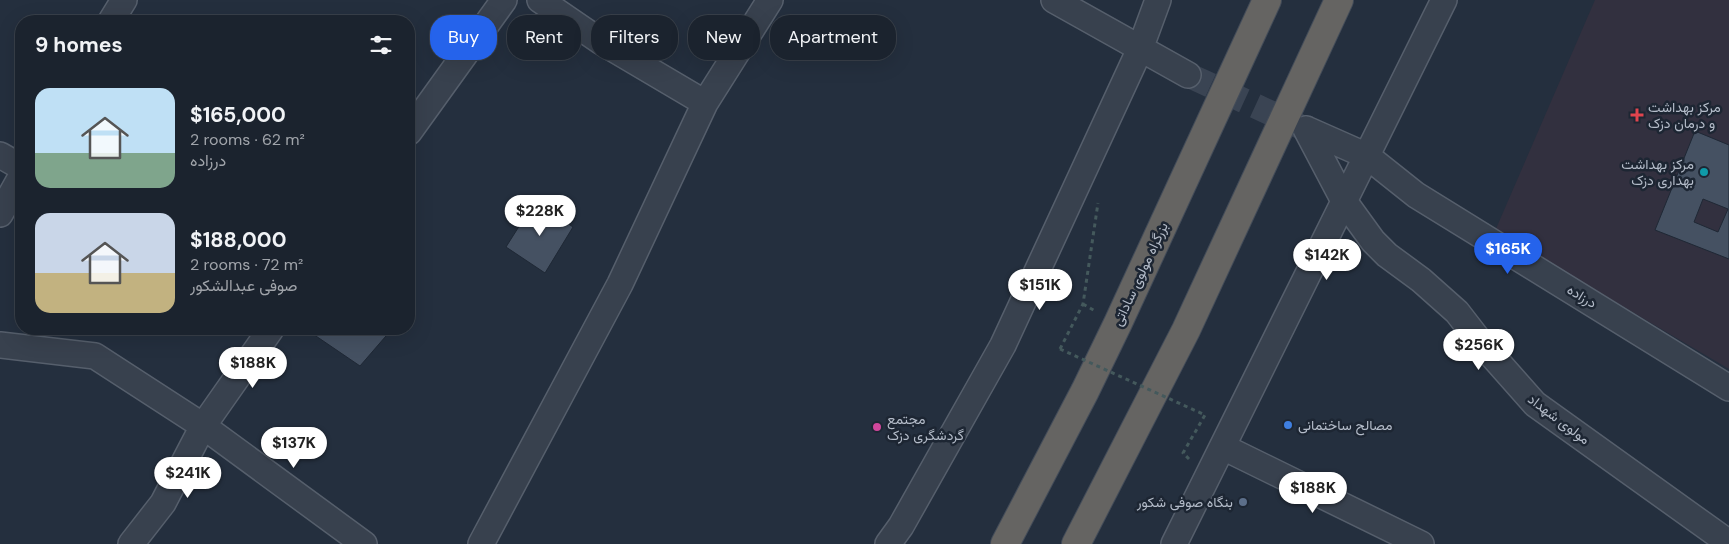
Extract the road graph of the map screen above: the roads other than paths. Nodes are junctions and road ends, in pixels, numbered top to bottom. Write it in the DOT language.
graph roads {
  1 [pos="124,0"];
  2 [pos="504,0"];
  3 [pos="540,0"];
  4 [pos="770,0"];
  5 [pos="1054,0"];
  6 [pos="1158,0"];
  7 [pos="1267,0"];
  8 [pos="1339,0"];
  9 [pos="1444,0"];
  10 [pos="115,15"];
  11 [pos="1140,49"];
  12 [pos="1188,75"];
  13 [pos="704,103"];
  14 [pos="415,124"];
  15 [pos="1306,129"];
  16 [pos="0,155"];
  17 [pos="1367,156"];
  18 [pos="15,163"];
  19 [pos="15,188"];
  20 [pos="1344,201"];
  21 [pos="0,214"];
  22 [pos="267,335"];
  23 [pos="0,345"];
  24 [pos="1729,388"];
  25 [pos="203,426"];
  26 [pos="1222,447"];
  27 [pos="1729,542"];
  28 [pos="131,544"];
  29 [pos="364,544"];
  30 [pos="481,544"];
  31 [pos="888,544"];
  32 [pos="1005,544"];
  33 [pos="1076,544"];
  34 [pos="1174,544"];
  35 [pos="1421,544"];
  1 -- 10 [label="street"];
  2 -- 14 [label="street"];
  3 -- 13 [label="street"];
  4 -- 13 [label="street"];
  5 -- 11 [label="street"];
  6 -- 11 [label="street"];
  7 -- 32 [label="highway, بزرگراه مولوی ساداتی"];
  8 -- 33 [label="highway"];
  9 -- 17 [label="street"];
  11 -- 12 [label="street"];
  11 -- 31 [label="street"];
  13 -- 30 [label="street"];
  15 -- 17 [label="street, درزاده"];
  15 -- 20 [label="street, مولوی شهداد"];
  16 -- 18 [label="street"];
  17 -- 20 [label="street"];
  17 -- 24 [label="street, درزاده"];
  19 -- 21 [label="street"];
  20 -- 26 [label="street"];
  20 -- 27 [label="street, مولوی شهداد"];
  22 -- 25 [label="street"];
  23 -- 25 [label="street"];
  25 -- 28 [label="street"];
  25 -- 29 [label="street"];
  26 -- 34 [label="street"];
  26 -- 35 [label="street"];
}
